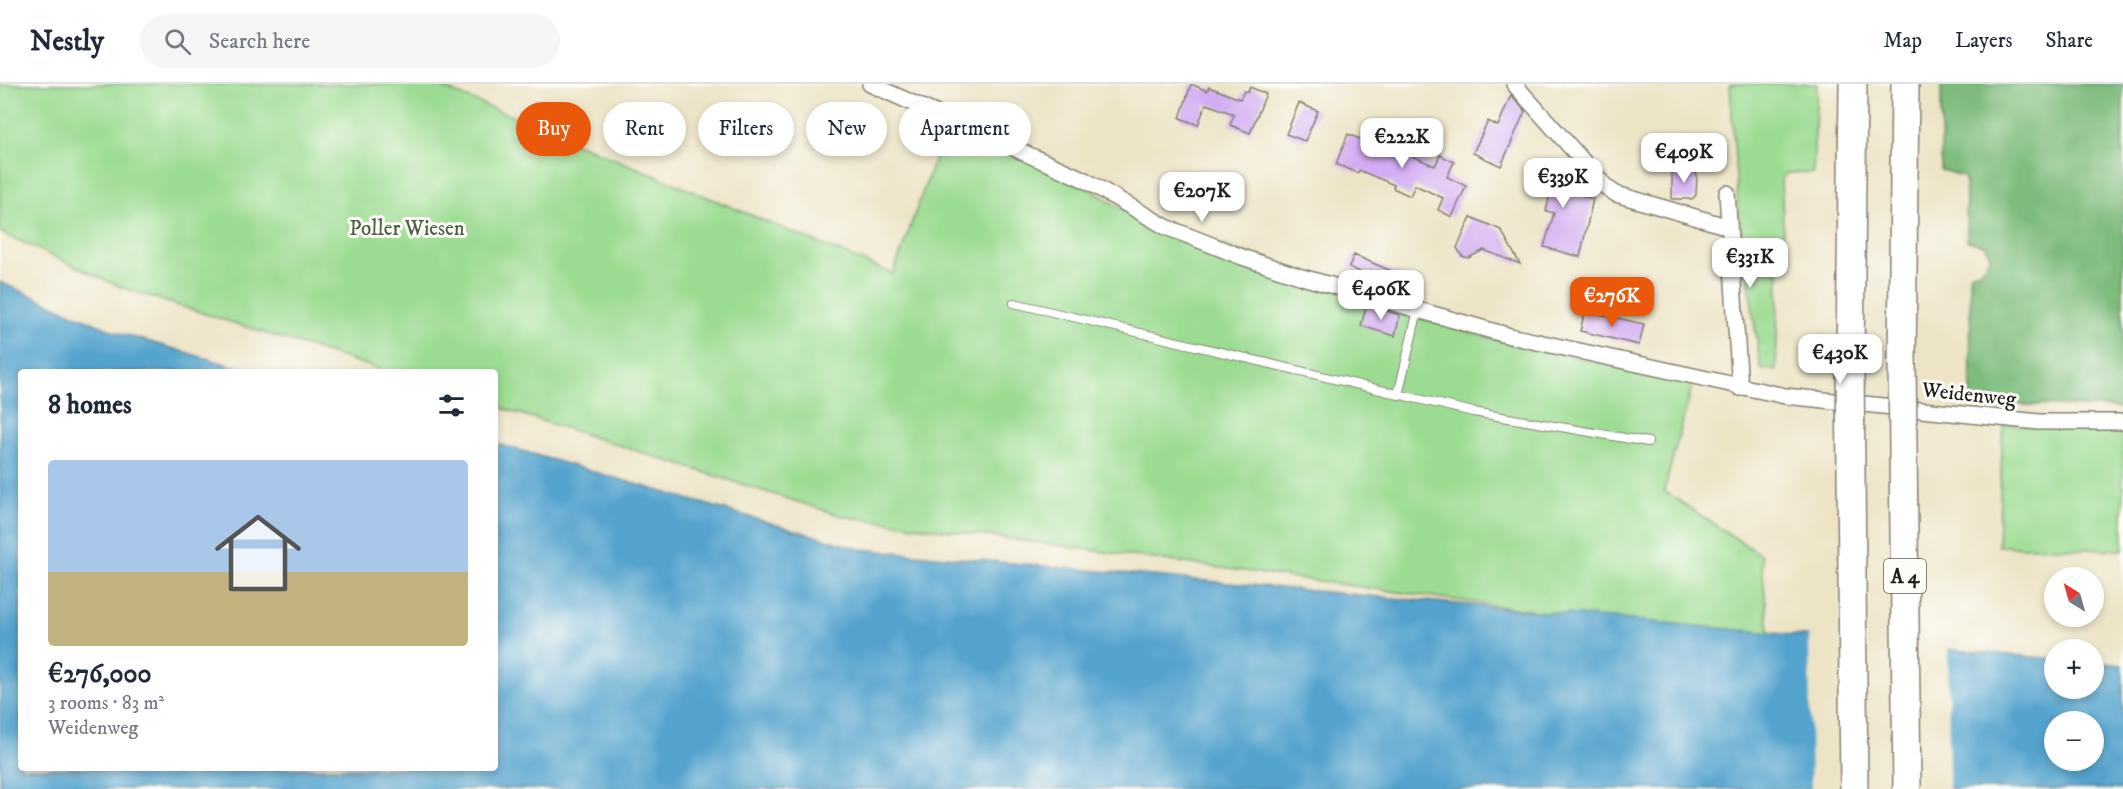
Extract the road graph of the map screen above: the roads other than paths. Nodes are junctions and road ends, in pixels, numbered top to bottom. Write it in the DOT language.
graph roads {
  1 [pos="870,84"];
  2 [pos="1514,84"];
  3 [pos="1853,84"];
  4 [pos="1905,84"];
  5 [pos="1727,193"];
  6 [pos="1729,227"];
  7 [pos="1014,303"];
  8 [pos="1418,310"];
  9 [pos="1740,388"];
  10 [pos="1398,395"];
  11 [pos="2123,422"];
  12 [pos="1648,442"];
  13 [pos="1854,789"];
  14 [pos="1907,789"];
  1 -- 8 [label="street, Weidenweg"];
  2 -- 6 [label="street"];
  3 -- 13 [label="highway, bridge"];
  4 -- 14 [label="highway, A 4, bridge"];
  5 -- 6 [label="street"];
  6 -- 9 [label="street"];
  7 -- 10 [label="lane"];
  8 -- 9 [label="street, Weidenweg"];
  8 -- 10 [label="lane"];
  9 -- 11 [label="street, Weidenweg"];
  10 -- 12 [label="lane"];
}
